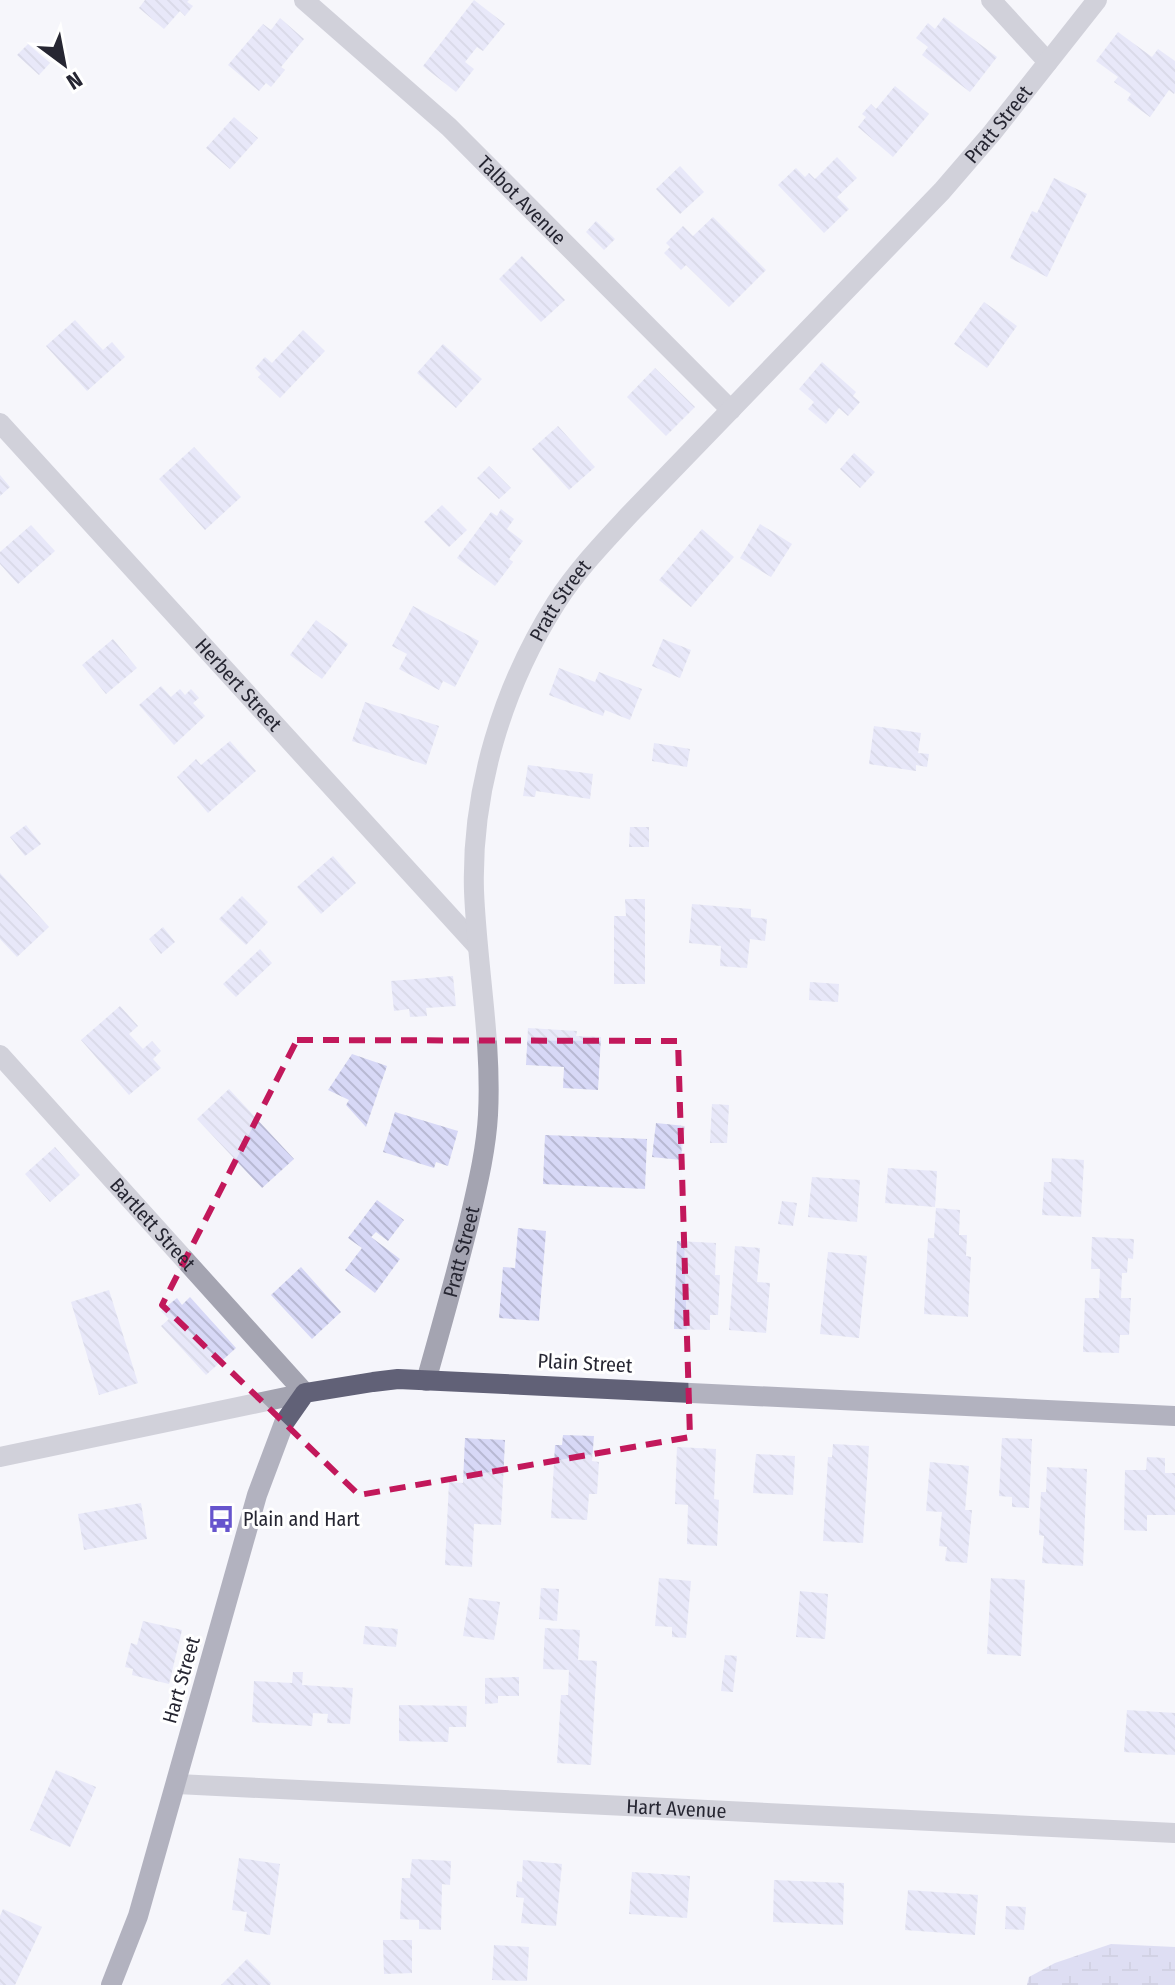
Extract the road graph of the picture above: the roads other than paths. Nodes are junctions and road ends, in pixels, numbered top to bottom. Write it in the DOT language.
graph roads {
  1 [pos="304,0"];
  2 [pos="991,0"];
  3 [pos="1097,0"];
  4 [pos="1048,62"];
  5 [pos="731,410"];
  6 [pos="0,423"];
  7 [pos="477,946"];
  8 [pos="0,1055"];
  9 [pos="426,1381"];
  10 [pos="305,1393"];
  11 [pos="1175,1416"];
  12 [pos="0,1457"];
  13 [pos="177,1784"];
  14 [pos="1175,1833"];
  15 [pos="111,1985"];
  1 -- 5 [label="street, Talbot Avenue"];
  2 -- 4 [label="street"];
  3 -- 4 [label="street, Pratt Street"];
  4 -- 5 [label="street, Pratt Street"];
  5 -- 7 [label="street, Pratt Street"];
  6 -- 7 [label="street, Herbert Street"];
  7 -- 9 [label="street, Pratt Street"];
  8 -- 10 [label="street, Bartlett Street"];
  9 -- 10 [label="main road, Plain Street"];
  9 -- 11 [label="main road, Plain Street"];
  10 -- 12 [label="street, Plain Street"];
  10 -- 13 [label="main road, Hart Street"];
  13 -- 14 [label="street, Hart Avenue"];
  13 -- 15 [label="main road, Hart Street"];
}
